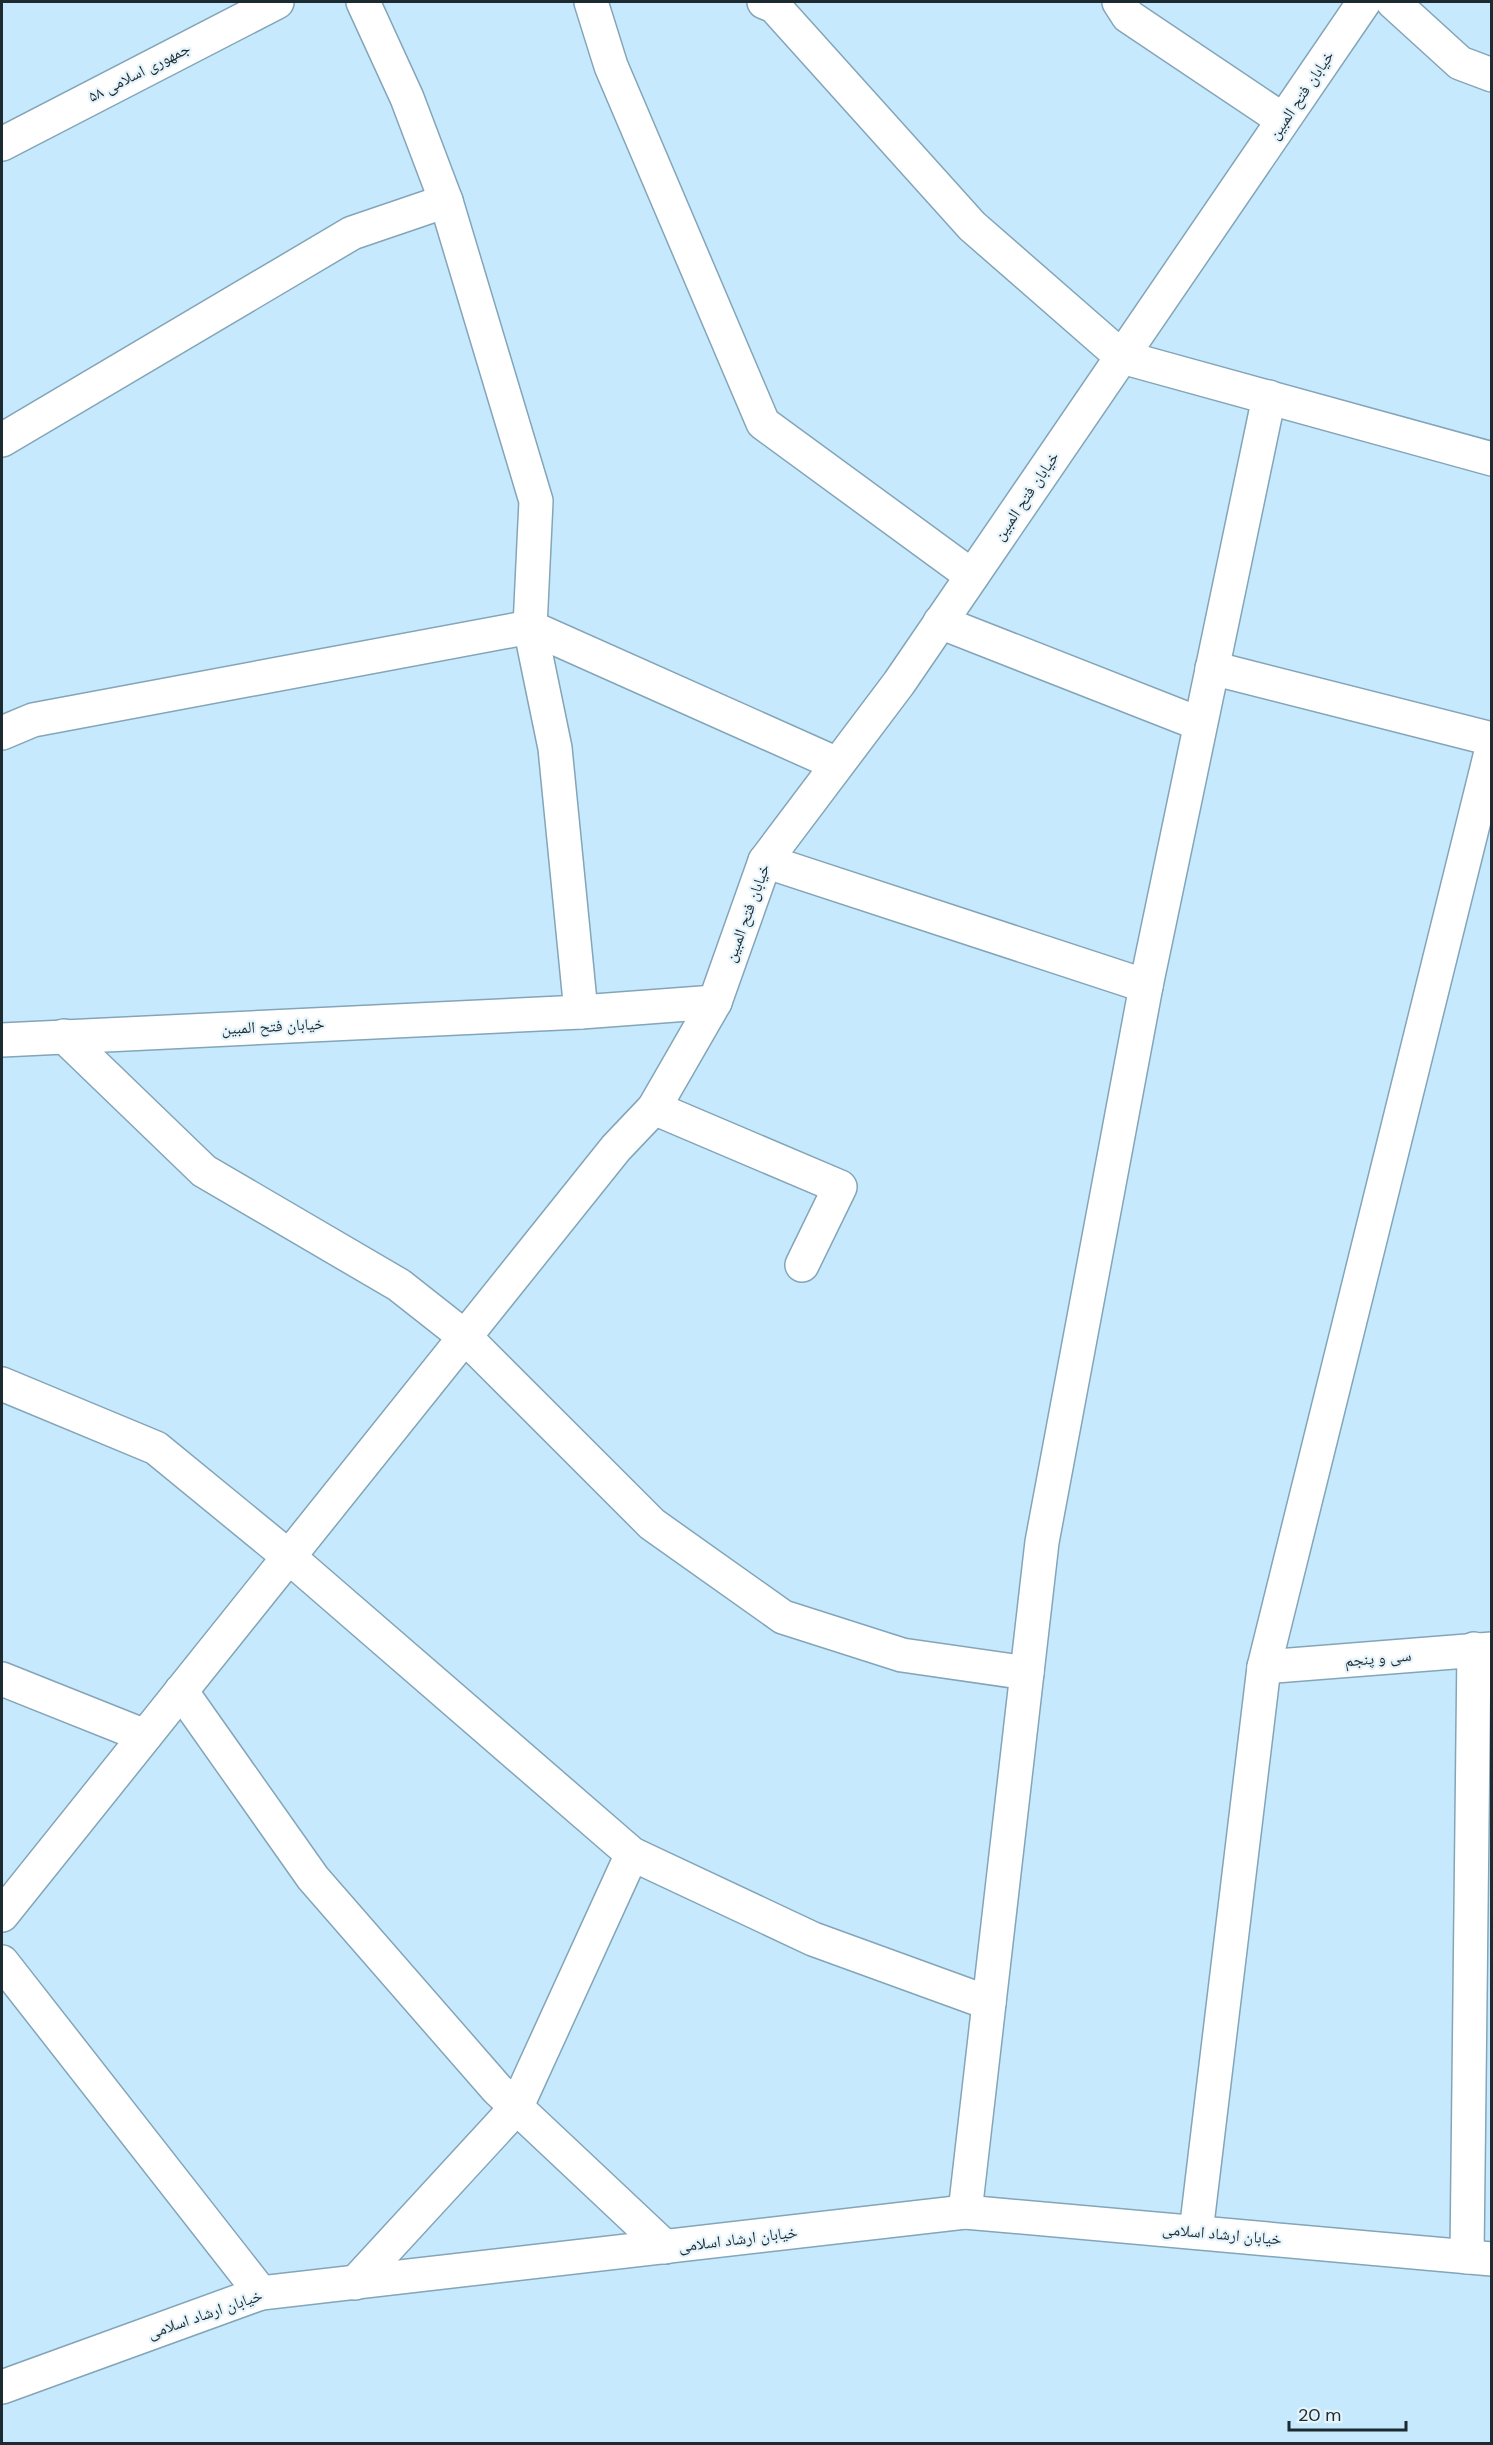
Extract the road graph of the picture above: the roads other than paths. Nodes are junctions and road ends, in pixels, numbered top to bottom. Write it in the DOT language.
graph roads {
  1 [pos="277,2"];
  2 [pos="363,2"];
  3 [pos="591,2"];
  4 [pos="764,2"];
  5 [pos="1119,2"];
  6 [pos="1364,2"];
  7 [pos="1393,2"];
  8 [pos="1491,75"];
  9 [pos="1283,120"];
  10 [pos="2,144"];
  11 [pos="446,201"];
  12 [pos="1122,357"];
  13 [pos="1269,397"];
  14 [pos="2,440"];
  15 [pos="1491,459"];
  16 [pos="972,576"];
  17 [pos="940,622"];
  18 [pos="530,627"];
  19 [pos="1212,668"];
  20 [pos="1200,724"];
  21 [pos="2,733"];
  22 [pos="1491,739"];
  23 [pos="1491,748"];
  24 [pos="837,764"];
  25 [pos="765,861"];
  26 [pos="1146,986"];
  27 [pos="715,1002"];
  28 [pos="581,1012"];
  29 [pos="63,1036"];
  30 [pos="2,1040"];
  31 [pos="654,1108"];
  32 [pos="802,1264"];
  33 [pos="465,1337"];
  34 [pos="2,1384"];
  35 [pos="289,1557"];
  36 [pos="1483,1649"];
  37 [pos="1264,1667"];
  38 [pos="1028,1673"];
  39 [pos="2,1678"];
  40 [pos="181,1691"];
  41 [pos="145,1736"];
  42 [pos="632,1854"];
  43 [pos="2,1915"];
  44 [pos="2,1962"];
  45 [pos="989,2002"];
  46 [pos="516,2108"];
  47 [pos="965,2212"];
  48 [pos="1196,2232"];
  49 [pos="665,2247"];
  50 [pos="1479,2258"];
  51 [pos="355,2283"];
  52 [pos="261,2293"];
  53 [pos="2,2388"];
  1 -- 10 [label="street, جمهوری اسلامی ۵۸"];
  2 -- 11 [label="street"];
  3 -- 16 [label="street"];
  4 -- 12 [label="street"];
  5 -- 9 [label="street"];
  6 -- 9 [label="street, خیابان فتح المبین"];
  7 -- 8 [label="street"];
  9 -- 12 [label="street, خیابان فتح المبین"];
  11 -- 14 [label="street"];
  11 -- 18 [label="street"];
  12 -- 13 [label="street"];
  12 -- 16 [label="street, خیابان فتح المبین"];
  13 -- 15 [label="street"];
  13 -- 19 [label="street"];
  16 -- 17 [label="street, خیابان فتح المبین"];
  17 -- 20 [label="street"];
  17 -- 24 [label="street, خیابان فتح المبین"];
  18 -- 21 [label="street"];
  18 -- 24 [label="street"];
  18 -- 28 [label="street"];
  19 -- 20 [label="street"];
  19 -- 22 [label="street"];
  20 -- 26 [label="street"];
  23 -- 37 [label="street"];
  24 -- 25 [label="street, خیابان فتح المبین"];
  25 -- 26 [label="street"];
  25 -- 27 [label="street, خیابان فتح المبین"];
  26 -- 38 [label="street"];
  27 -- 28 [label="street, خیابان فتح المبین"];
  27 -- 31 [label="street, خیابان فتح المبین"];
  28 -- 29 [label="street, خیابان فتح المبین"];
  29 -- 30 [label="street, خیابان فتح المبین"];
  29 -- 33 [label="street"];
  31 -- 32 [label="street"];
  31 -- 33 [label="street, خیابان فتح المبین"];
  33 -- 35 [label="street, خیابان فتح المبین"];
  33 -- 38 [label="street"];
  34 -- 35 [label="street"];
  35 -- 40 [label="street, خیابان فتح المبین"];
  35 -- 42 [label="street"];
  36 -- 37 [label="street, سی و پنجم"];
  36 -- 50 [label="street"];
  37 -- 48 [label="street"];
  38 -- 45 [label="street"];
  39 -- 41 [label="street"];
  40 -- 41 [label="street, خیابان فتح المبین"];
  40 -- 46 [label="street"];
  41 -- 43 [label="street, خیابان فتح المبین"];
  42 -- 45 [label="street"];
  42 -- 46 [label="street"];
  44 -- 52 [label="street"];
  45 -- 47 [label="street"];
  46 -- 49 [label="street"];
  46 -- 51 [label="street"];
  47 -- 48 [label="street, خیابان ارشاد اسلامی"];
  47 -- 49 [label="street, خیابان ارشاد اسلامی"];
  48 -- 50 [label="street, خیابان ارشاد اسلامی"];
  49 -- 51 [label="street, خیابان ارشاد اسلامی"];
  51 -- 52 [label="street, خیابان ارشاد اسلامی"];
  52 -- 53 [label="street, خیابان ارشاد اسلامی"];
}
